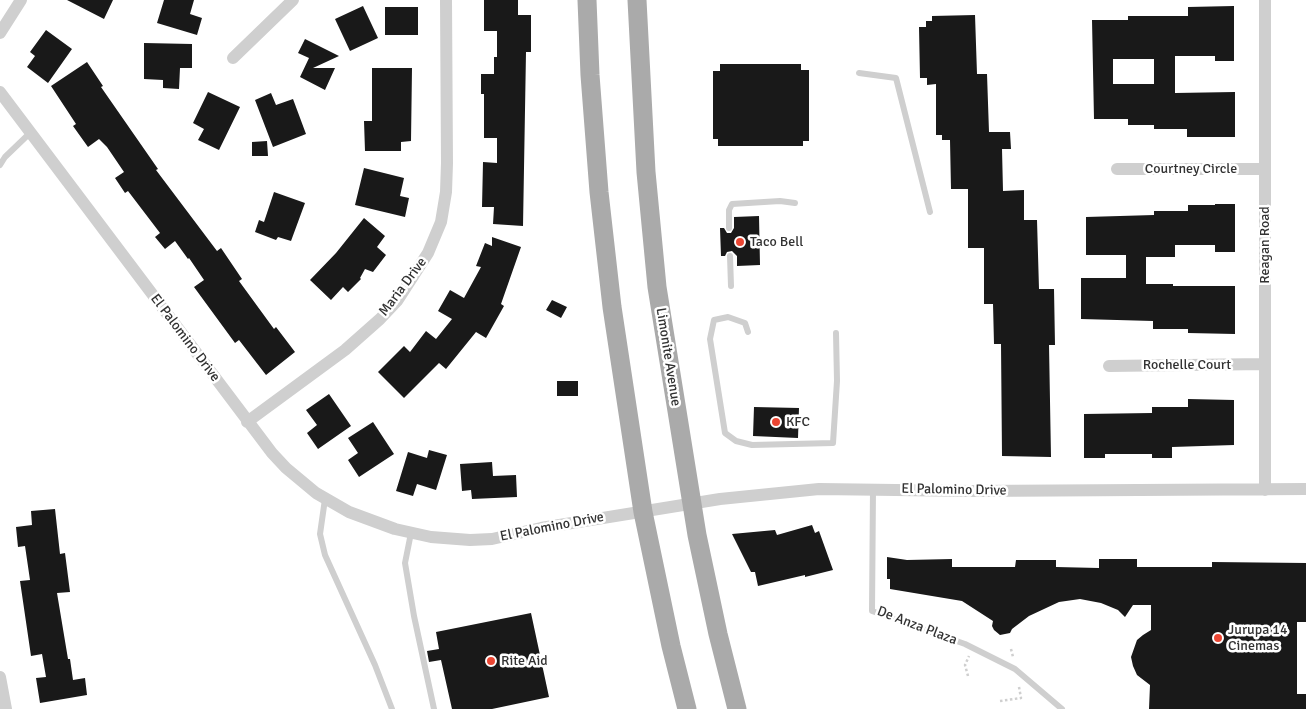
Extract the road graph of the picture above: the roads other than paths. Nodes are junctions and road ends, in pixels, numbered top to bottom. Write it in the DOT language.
graph roads {
  1 [pos="20,0"];
  2 [pos="293,0"];
  3 [pos="446,0"];
  4 [pos="587,0"];
  5 [pos="637,0"];
  6 [pos="1265,0"];
  7 [pos="0,33"];
  8 [pos="234,58"];
  9 [pos="859,73"];
  10 [pos="0,92"];
  11 [pos="31,132"];
  12 [pos="0,165"];
  13 [pos="1117,169"];
  14 [pos="1265,169"];
  15 [pos="795,203"];
  16 [pos="930,212"];
  17 [pos="729,228"];
  18 [pos="730,256"];
  19 [pos="731,286"];
  20 [pos="748,332"];
  21 [pos="836,333"];
  22 [pos="1265,364"];
  23 [pos="1109,366"];
  24 [pos="247,422"];
  25 [pos="873,489"];
  26 [pos="1306,489"];
  27 [pos="1265,490"];
  28 [pos="325,499"];
  29 [pos="692,504"];
  30 [pos="643,512"];
  31 [pos="411,533"];
  32 [pos="0,677"];
  33 [pos="6,709"];
  34 [pos="392,709"];
  35 [pos="434,709"];
  36 [pos="687,709"];
  37 [pos="737,709"];
  38 [pos="1062,709"];
  1 -- 7 [label="street"];
  2 -- 8 [label="street"];
  3 -- 24 [label="street, Maria Drive"];
  4 -- 30 [label="main road"];
  5 -- 29 [label="main road, Limonite Avenue"];
  6 -- 14 [label="street, Reagan Road"];
  9 -- 16 [label="lane"];
  10 -- 11 [label="street, El Palomino Drive"];
  11 -- 12 [label="lane"];
  11 -- 24 [label="street, El Palomino Drive"];
  13 -- 14 [label="street, Courtney Circle"];
  14 -- 22 [label="street, Reagan Road"];
  15 -- 17 [label="lane"];
  18 -- 19 [label="lane"];
  20 -- 21 [label="lane"];
  22 -- 23 [label="street, Rochelle Court"];
  22 -- 27 [label="street, Reagan Road"];
  24 -- 28 [label="street, El Palomino Drive"];
  25 -- 27 [label="street, El Palomino Drive"];
  25 -- 29 [label="street, El Palomino Drive"];
  25 -- 38 [label="lane, De Anza Plaza"];
  26 -- 27 [label="street, El Palomino Drive"];
  28 -- 31 [label="street, El Palomino Drive"];
  28 -- 34 [label="lane"];
  29 -- 30 [label="street, El Palomino Drive"];
  29 -- 37 [label="main road, Limonite Avenue"];
  30 -- 31 [label="street, El Palomino Drive"];
  30 -- 36 [label="main road"];
  31 -- 35 [label="lane"];
  32 -- 33 [label="street"];
}
